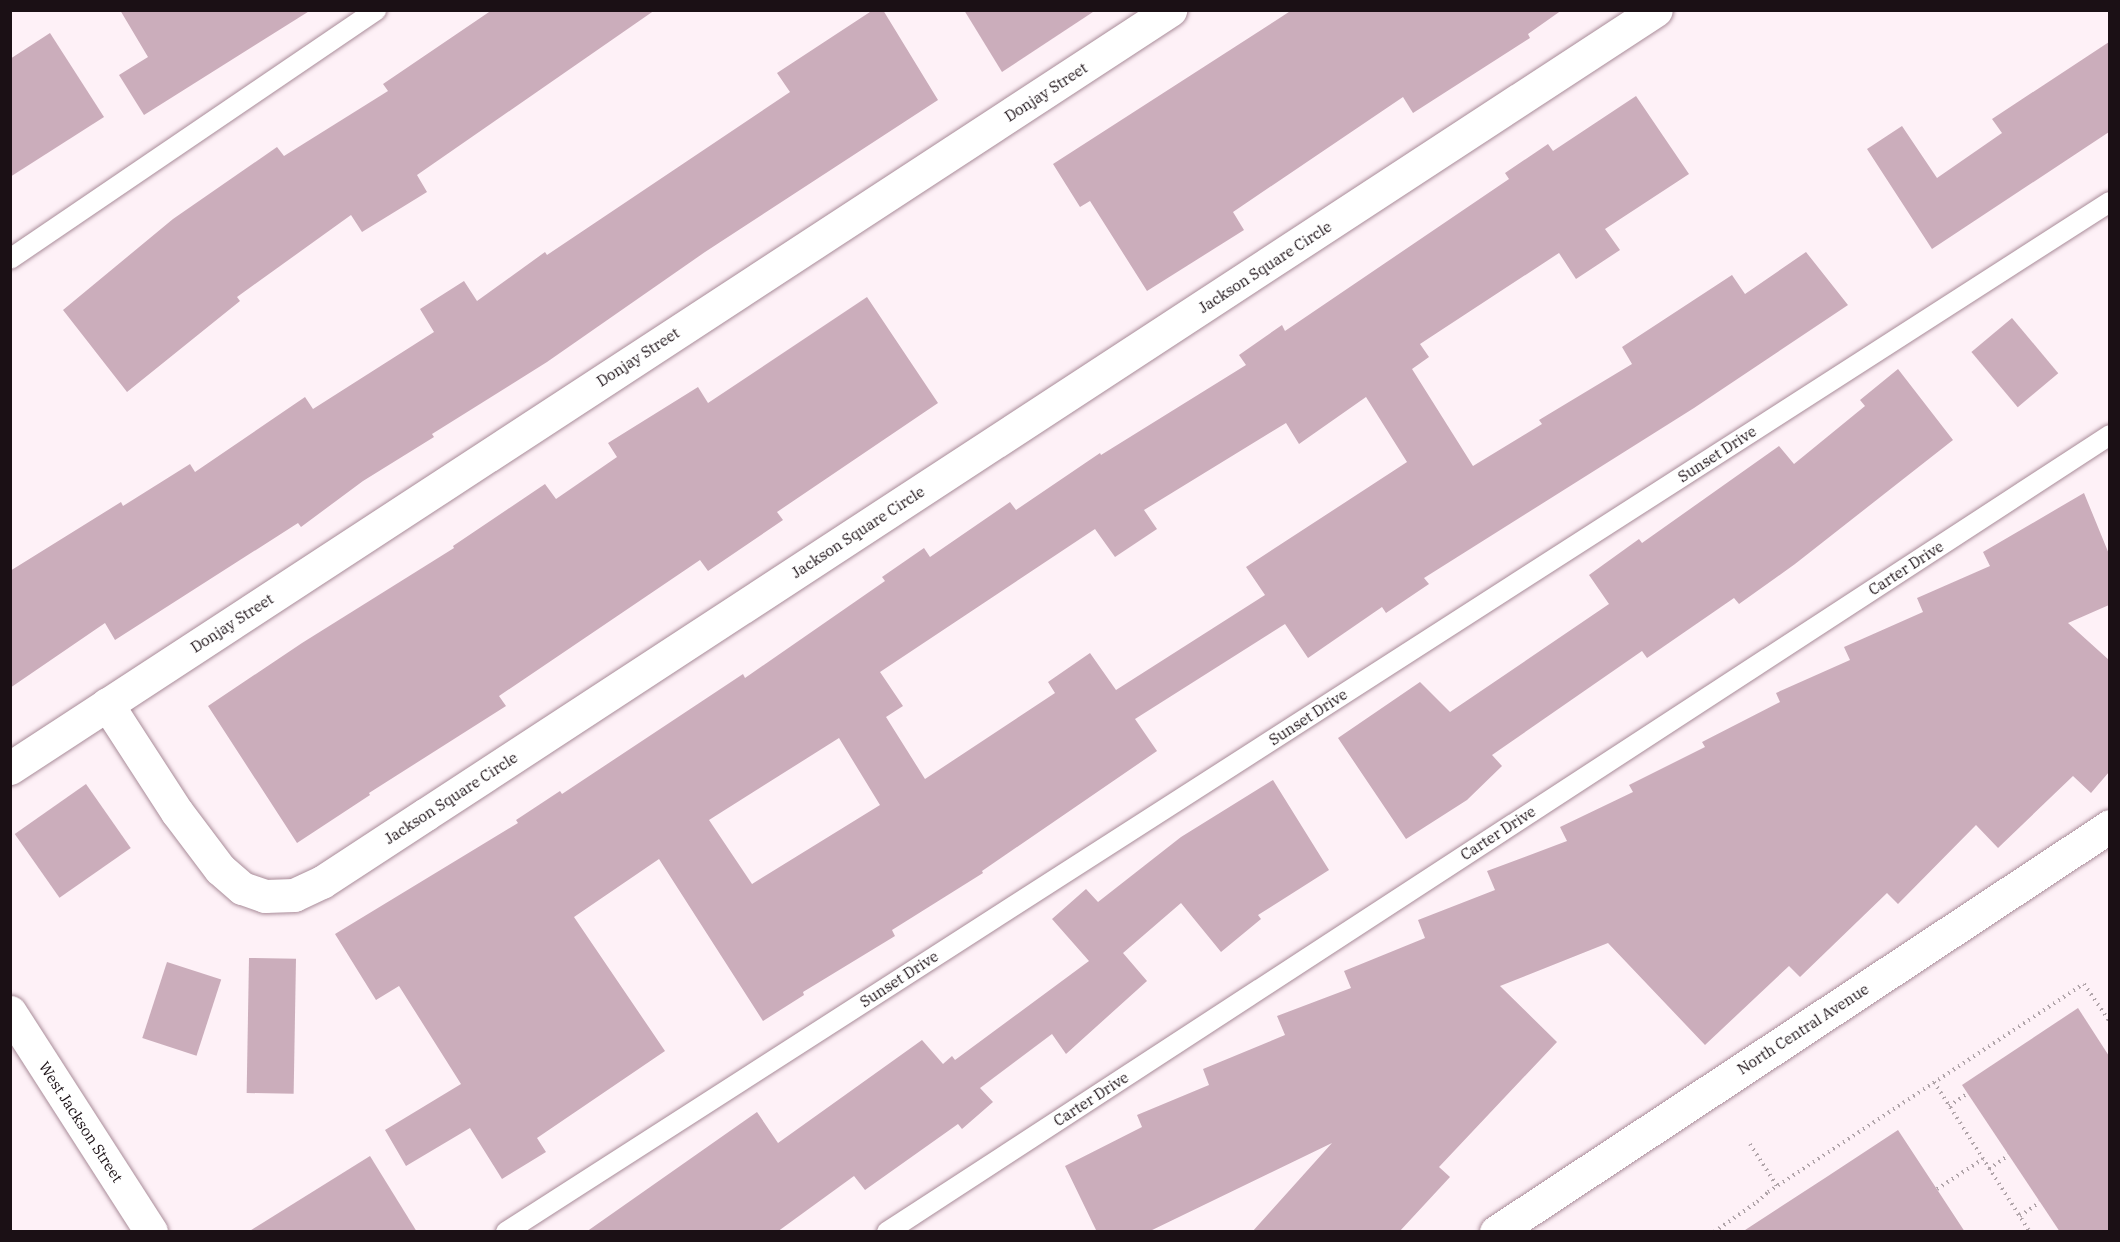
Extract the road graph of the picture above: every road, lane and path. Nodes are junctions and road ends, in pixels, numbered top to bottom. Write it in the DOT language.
graph roads {
  1 [pos="376,10"];
  2 [pos="1170,10"];
  3 [pos="1656,10"];
  4 [pos="2109,202"];
  5 [pos="10,259"];
  6 [pos="2109,435"];
  7 [pos="107,704"];
  8 [pos="10,768"];
  9 [pos="2109,826"];
  10 [pos="10,1012"];
  11 [pos="2109,1022"];
  12 [pos="1934,1082"];
  13 [pos="1968,1094"];
  14 [pos="1949,1106"];
  15 [pos="1750,1144"];
  16 [pos="2009,1155"];
  17 [pos="1983,1159"];
  18 [pos="1989,1169"];
  19 [pos="1777,1186"];
  20 [pos="1936,1189"];
  21 [pos="2040,1202"];
  22 [pos="2020,1216"];
  23 [pos="2030,1231"];
  24 [pos="151,1232"];
  25 [pos="506,1232"];
  26 [pos="887,1232"];
  27 [pos="1496,1232"];
  28 [pos="1714,1232"];
  1 -- 5 [label="lane"];
  2 -- 7 [label="street, Donjay Street"];
  3 -- 7 [label="street, Jackson Square Circle"];
  4 -- 25 [label="lane, Sunset Drive"];
  6 -- 26 [label="lane, Carter Drive"];
  7 -- 8 [label="street, Donjay Street"];
  9 -- 27 [label="street, North Central Avenue"];
  10 -- 24 [label="street, West Jackson Street"];
  11 -- 12 [label="path"];
  12 -- 14 [label="path"];
  12 -- 19 [label="path"];
  13 -- 14 [label="path"];
  14 -- 17 [label="path"];
  15 -- 19 [label="path"];
  16 -- 18 [label="path"];
  17 -- 18 [label="path"];
  17 -- 20 [label="path"];
  18 -- 22 [label="path"];
  19 -- 28 [label="path"];
  21 -- 22 [label="path"];
  22 -- 23 [label="path"];
}
